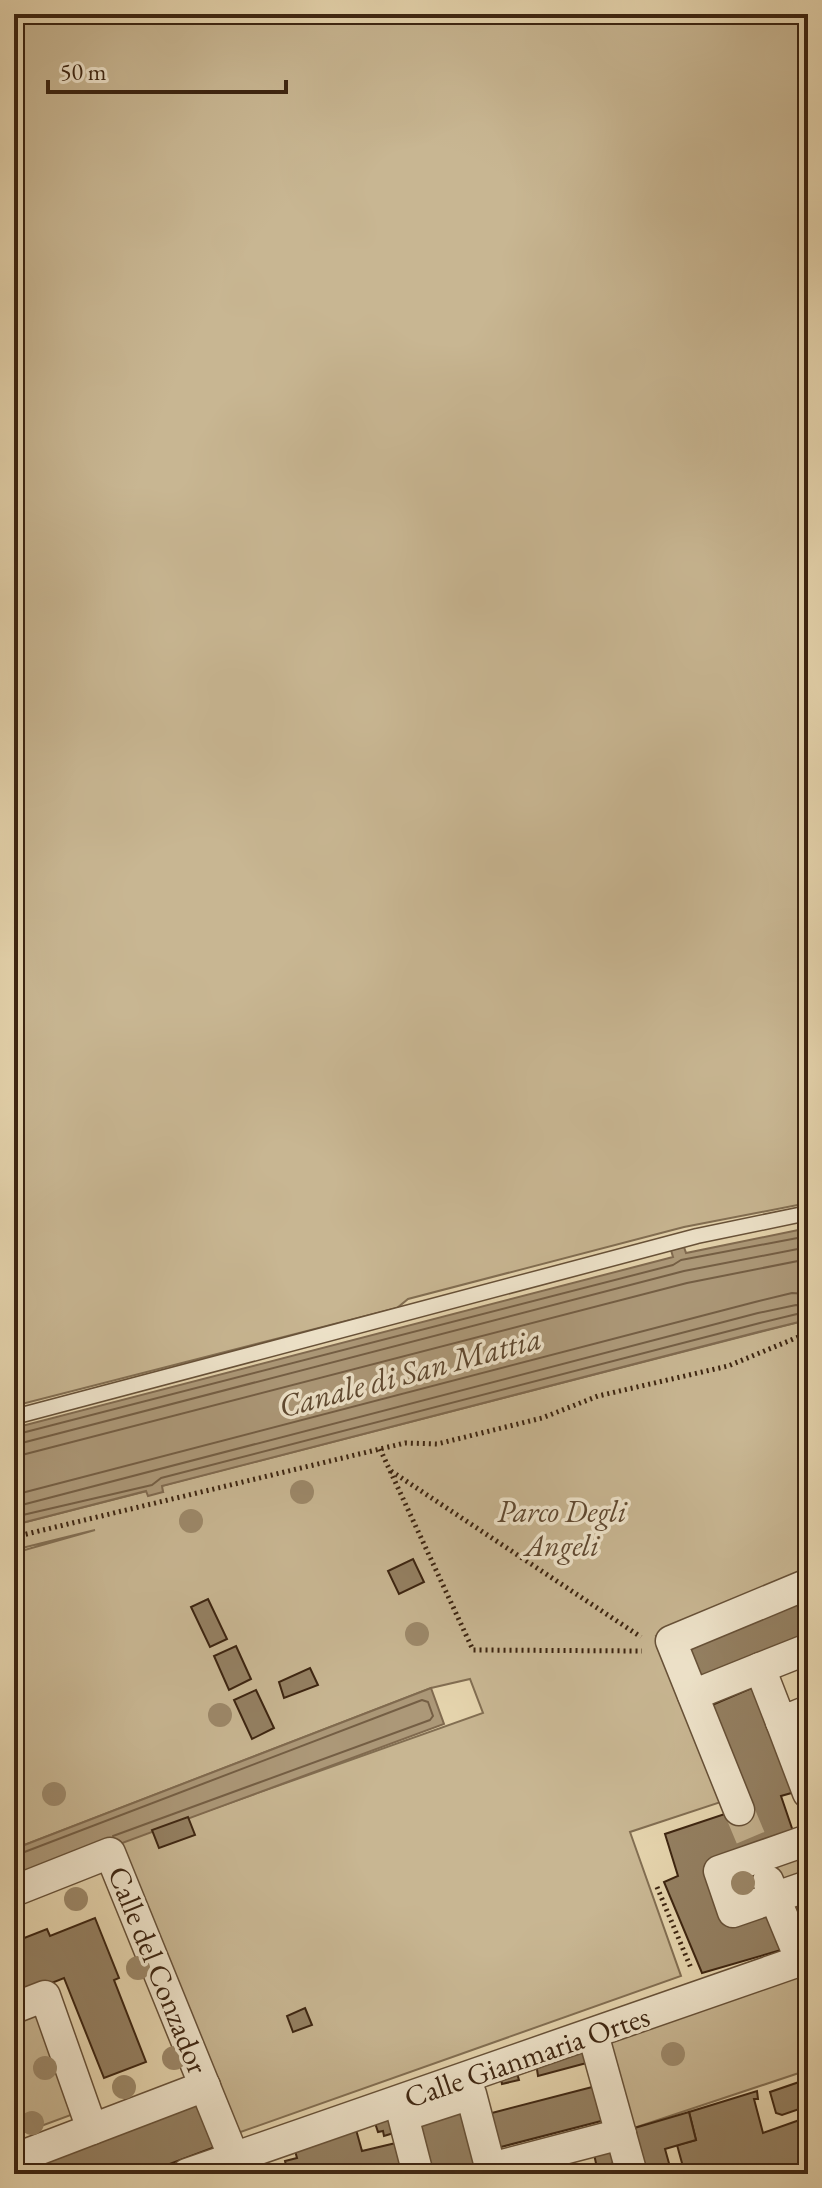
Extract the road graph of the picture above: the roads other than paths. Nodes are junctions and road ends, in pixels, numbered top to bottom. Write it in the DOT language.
graph roads {
  1 [pos="808,1213"];
  2 [pos="14,1417"];
  3 [pos="808,1584"];
  4 [pos="808,1649"];
  5 [pos="760,1668"];
  6 [pos="693,1695"];
  7 [pos="795,1717"];
  8 [pos="808,1793"];
  9 [pos="739,1810"];
  10 [pos="808,1840"];
  11 [pos="758,1855"];
  12 [pos="808,1886"];
  13 [pos="14,1891"];
  14 [pos="775,1897"];
  15 [pos="804,1960"];
  16 [pos="14,2008"];
  17 [pos="593,2034"];
  18 [pos="205,2086"];
  19 [pos="92,2129"];
  20 [pos="621,2134"];
  21 [pos="14,2159"];
  22 [pos="243,2162"];
  23 [pos="492,2171"];
  24 [pos="187,2174"];
  25 [pos="418,2174"];
  26 [pos="632,2174"];
  1 -- 2 [label="lane"];
  3 -- 6 [label="street"];
  4 -- 5 [label="street"];
  5 -- 6 [label="street"];
  5 -- 7 [label="street"];
  6 -- 9 [label="street"];
  7 -- 8 [label="street"];
  10 -- 11 [label="street"];
  11 -- 14 [label="street"];
  11 -- 14 [label="street"];
  12 -- 14 [label="street"];
  13 -- 18 [label="street, Calle del Conzador"];
  14 -- 15 [label="street"];
  15 -- 17 [label="street, Calle Gianmaria Ortes"];
  16 -- 19 [label="street"];
  17 -- 20 [label="street"];
  17 -- 22 [label="street, Calle Gianmaria Ortes"];
  18 -- 19 [label="street, Calle del Conzador"];
  18 -- 22 [label="street, Calle del Conzador"];
  19 -- 21 [label="street, Calle del Conzador"];
  20 -- 23 [label="street"];
  20 -- 26 [label="street"];
  22 -- 24 [label="street, Calle Gianmaria Ortes"];
  23 -- 25 [label="street"];
}
